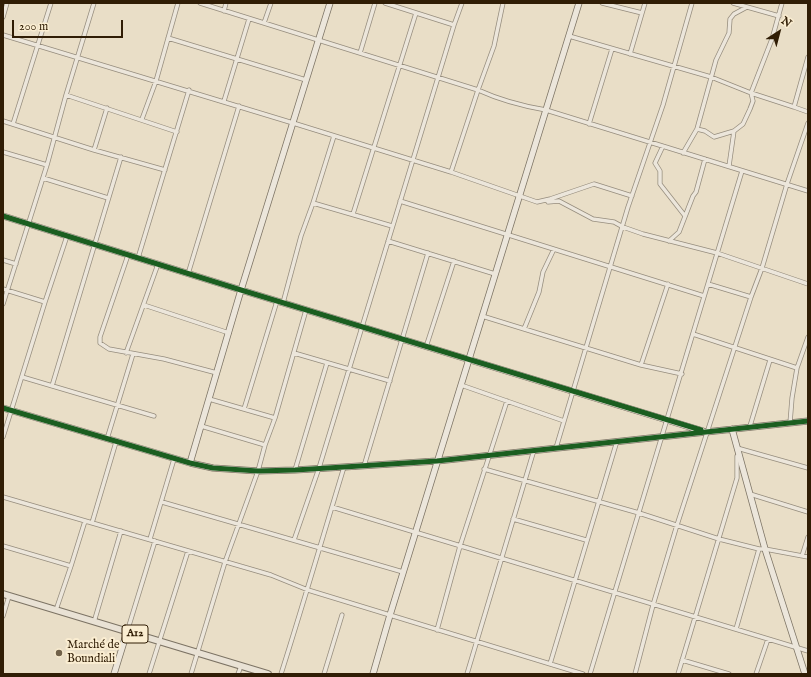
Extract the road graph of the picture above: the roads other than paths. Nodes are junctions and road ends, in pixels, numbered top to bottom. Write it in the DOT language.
graph roads {
  1 [pos="7,3"];
  2 [pos="51,3"];
  3 [pos="94,3"];
  4 [pos="178,3"];
  5 [pos="200,3"];
  6 [pos="226,3"];
  7 [pos="271,3"];
  8 [pos="330,3"];
  9 [pos="375,3"];
  10 [pos="385,3"];
  11 [pos="462,3"];
  12 [pos="503,3"];
  13 [pos="579,3"];
  14 [pos="602,3"];
  15 [pos="645,3"];
  16 [pos="692,3"];
  17 [pos="733,3"];
  18 [pos="782,3"];
  19 [pos="396,5"];
  20 [pos="747,7"];
  21 [pos="224,11"];
  22 [pos="416,13"];
  23 [pos="642,13"];
  24 [pos="779,16"];
  25 [pos="3,17"];
  26 [pos="249,19"];
  27 [pos="264,23"];
  28 [pos="454,25"];
  29 [pos="3,35"];
  30 [pos="569,36"];
  31 [pos="168,38"];
  32 [pos="318,40"];
  33 [pos="38,46"];
  34 [pos="612,49"];
  35 [pos="360,53"];
  36 [pos="630,54"];
  37 [pos="808,57"];
  38 [pos="77,58"];
  39 [pos="236,59"];
  40 [pos="398,65"];
  41 [pos="674,67"];
  42 [pos="438,77"];
  43 [pos="711,77"];
  44 [pos="156,80"];
  45 [pos="306,80"];
  46 [pos="189,90"];
  47 [pos="478,90"];
  48 [pos="751,93"];
  49 [pos="66,95"];
  50 [pos="224,101"];
  51 [pos="239,106"];
  52 [pos="794,107"];
  53 [pos="107,108"];
  54 [pos="546,110"];
  55 [pos="808,112"];
  56 [pos="142,120"];
  57 [pos="3,121"];
  58 [pos="293,123"];
  59 [pos="808,123"];
  60 [pos="13,124"];
  61 [pos="589,124"];
  62 [pos="697,129"];
  63 [pos="734,131"];
  64 [pos="177,132"];
  65 [pos="334,136"];
  66 [pos="55,138"];
  67 [pos="650,142"];
  68 [pos="663,146"];
  69 [pos="374,148"];
  70 [pos="94,150"];
  71 [pos="3,152"];
  72 [pos="683,153"];
  73 [pos="121,157"];
  74 [pos="705,159"];
  75 [pos="412,160"];
  76 [pos="47,165"];
  77 [pos="729,166"];
  78 [pos="165,170"];
  79 [pos="742,171"];
  80 [pos="451,172"];
  81 [pos="43,178"];
  82 [pos="787,184"];
  83 [pos="808,191"];
  84 [pos="520,195"];
  85 [pos="632,196"];
  86 [pos="108,198"];
  87 [pos="400,201"];
  88 [pos="537,202"];
  89 [pos="313,203"];
  90 [pos="353,214"];
  91 [pos="3,216"];
  92 [pos="685,216"];
  93 [pos="28,224"];
  94 [pos="392,226"];
  95 [pos="623,227"];
  96 [pos="507,234"];
  97 [pos="67,236"];
  98 [pos="388,241"];
  99 [pos="669,241"];
  100 [pos="95,245"];
  101 [pos="554,249"];
  102 [pos="428,253"];
  103 [pos="717,253"];
  104 [pos="128,255"];
  105 [pos="138,258"];
  106 [pos="3,260"];
  107 [pos="454,261"];
  108 [pos="16,264"];
  109 [pos="158,264"];
  110 [pos="611,267"];
  111 [pos="762,268"];
  112 [pos="188,274"];
  113 [pos="495,274"];
  114 [pos="668,284"];
  115 [pos="708,284"];
  116 [pos="808,284"];
  117 [pos="5,290"];
  118 [pos="241,290"];
  119 [pos="704,296"];
  120 [pos="751,297"];
  121 [pos="45,302"];
  122 [pos="280,302"];
  123 [pos="3,304"];
  124 [pos="144,305"];
  125 [pos="306,310"];
  126 [pos="482,316"];
  127 [pos="361,327"];
  128 [pos="524,329"];
  129 [pos="229,333"];
  130 [pos="693,334"];
  131 [pos="808,337"];
  132 [pos="402,339"];
  133 [pos="426,347"];
  134 [pos="736,347"];
  135 [pos="586,348"];
  136 [pos="126,353"];
  137 [pos="294,353"];
  138 [pos="133,354"];
  139 [pos="469,360"];
  140 [pos="770,360"];
  141 [pos="327,363"];
  142 [pos="641,364"];
  143 [pos="797,368"];
  144 [pos="349,370"];
  145 [pos="217,373"];
  146 [pos="682,374"];
  147 [pos="22,377"];
  148 [pos="390,381"];
  149 [pos="461,385"];
  150 [pos="52,386"];
  151 [pos="574,392"];
  152 [pos="209,399"];
  153 [pos="507,401"];
  154 [pos="118,405"];
  155 [pos="3,408"];
  156 [pos="244,409"];
  157 [pos="12,410"];
  158 [pos="154,416"];
  159 [pos="275,418"];
  160 [pos="668,420"];
  161 [pos="564,421"];
  162 [pos="808,421"];
  163 [pos="790,423"];
  164 [pos="201,426"];
  165 [pos="750,426"];
  166 [pos="732,428"];
  167 [pos="707,432"];
  168 [pos="662,436"];
  169 [pos="3,437"];
  170 [pos="107,439"];
  171 [pos="617,441"];
  172 [pos="116,442"];
  173 [pos="265,445"];
  174 [pos="556,448"];
  175 [pos="737,448"];
  176 [pos="534,450"];
  177 [pos="489,455"];
  178 [pos="174,459"];
  179 [pos="437,461"];
  180 [pos="190,463"];
  181 [pos="364,466"];
  182 [pos="344,467"];
  183 [pos="319,468"];
  184 [pos="808,468"];
  185 [pos="484,469"];
  186 [pos="295,470"];
  187 [pos="258,471"];
  188 [pos="524,482"];
  189 [pos="750,494"];
  190 [pos="3,497"];
  191 [pos="162,502"];
  192 [pos="598,502"];
  193 [pos="332,507"];
  194 [pos="808,512"];
  195 [pos="639,513"];
  196 [pos="513,519"];
  197 [pos="85,521"];
  198 [pos="92,522"];
  199 [pos="238,525"];
  200 [pos="677,525"];
  201 [pos="121,531"];
  202 [pos="415,532"];
  203 [pos="808,537"];
  204 [pos="719,539"];
  205 [pos="150,540"];
  206 [pos="294,540"];
  207 [pos="586,540"];
  208 [pos="155,541"];
  209 [pos="3,546"];
  210 [pos="460,546"];
  211 [pos="319,548"];
  212 [pos="762,549"];
  213 [pos="188,551"];
  214 [pos="802,556"];
  215 [pos="501,558"];
  216 [pos="808,558"];
  217 [pos="225,562"];
  218 [pos="71,566"];
  219 [pos="403,572"];
  220 [pos="574,580"];
  221 [pos="308,590"];
  222 [pos="614,593"];
  223 [pos="6,595"];
  224 [pos="653,605"];
  225 [pos="56,610"];
  226 [pos="342,615"];
  227 [pos="390,615"];
  228 [pos="3,616"];
  229 [pos="696,617"];
  230 [pos="94,622"];
  231 [pos="736,629"];
  232 [pos="437,630"];
  233 [pos="127,632"];
  234 [pos="768,639"];
  235 [pos="159,641"];
  236 [pos="476,642"];
  237 [pos="796,648"];
  238 [pos="808,651"];
  239 [pos="197,652"];
  240 [pos="682,660"];
  241 [pos="550,664"];
  242 [pos="241,666"];
  243 [pos="114,674"];
  244 [pos="149,674"];
  245 [pos="191,674"];
  246 [pos="238,674"];
  247 [pos="268,674"];
  248 [pos="281,674"];
  249 [pos="324,674"];
  250 [pos="373,674"];
  251 [pos="467,674"];
  252 [pos="583,674"];
  253 [pos="590,674"];
  254 [pos="635,674"];
  255 [pos="678,674"];
  256 [pos="729,674"];
  257 [pos="756,674"];
  258 [pos="804,674"];
  1 -- 25 [label="street"];
  2 -- 33 [label="street"];
  3 -- 38 [label="street"];
  4 -- 31 [label="street"];
  5 -- 21 [label="street"];
  6 -- 21 [label="street"];
  7 -- 27 [label="street"];
  8 -- 32 [label="street"];
  9 -- 35 [label="street"];
  10 -- 19 [label="street"];
  11 -- 28 [label="street"];
  12 -- 47 [label="street"];
  13 -- 30 [label="street"];
  14 -- 23 [label="street"];
  15 -- 23 [label="street"];
  16 -- 41 [label="street"];
  17 -- 20 [label="street"];
  18 -- 24 [label="street"];
  19 -- 22 [label="street"];
  20 -- 24 [label="street"];
  20 -- 43 [label="street"];
  21 -- 26 [label="street"];
  22 -- 28 [label="street"];
  22 -- 40 [label="street"];
  23 -- 36 [label="street"];
  24 -- 48 [label="street"];
  26 -- 27 [label="street"];
  26 -- 39 [label="street"];
  27 -- 32 [label="street"];
  28 -- 42 [label="street"];
  29 -- 33 [label="street"];
  30 -- 34 [label="street"];
  30 -- 54 [label="street"];
  31 -- 39 [label="street"];
  31 -- 44 [label="street"];
  32 -- 35 [label="street"];
  32 -- 45 [label="street"];
  33 -- 38 [label="street"];
  33 -- 60 [label="street"];
  34 -- 36 [label="street"];
  34 -- 61 [label="street"];
  35 -- 40 [label="street"];
  36 -- 41 [label="street"];
  37 -- 52 [label="street"];
  38 -- 44 [label="street"];
  38 -- 49 [label="street"];
  39 -- 45 [label="street"];
  39 -- 50 [label="street"];
  40 -- 42 [label="street"];
  40 -- 69 [label="street"];
  41 -- 43 [label="street"];
  41 -- 67 [label="street"];
  42 -- 47 [label="street"];
  42 -- 75 [label="street"];
  43 -- 48 [label="street"];
  43 -- 62 [label="street"];
  44 -- 46 [label="street"];
  44 -- 56 [label="street"];
  45 -- 58 [label="street"];
  46 -- 50 [label="street"];
  46 -- 64 [label="street"];
  47 -- 54 [label="street"];
  47 -- 80 [label="street"];
  48 -- 52 [label="street"];
  48 -- 63 [label="street"];
  49 -- 53 [label="street"];
  49 -- 66 [label="street"];
  50 -- 51 [label="street"];
  51 -- 58 [label="street"];
  51 -- 112 [label="street"];
  52 -- 55 [label="street"];
  53 -- 56 [label="street"];
  53 -- 70 [label="street"];
  54 -- 61 [label="street"];
  54 -- 84 [label="street"];
  56 -- 64 [label="street"];
  57 -- 60 [label="street"];
  58 -- 65 [label="street"];
  58 -- 118 [label="street"];
  59 -- 82 [label="street"];
  60 -- 66 [label="street"];
  61 -- 67 [label="street"];
  62 -- 63 [label="street"];
  62 -- 72 [label="street"];
  63 -- 77 [label="street"];
  64 -- 78 [label="street"];
  65 -- 69 [label="street"];
  65 -- 89 [label="street"];
  66 -- 70 [label="street"];
  66 -- 76 [label="street"];
  67 -- 68 [label="street"];
  67 -- 85 [label="street"];
  68 -- 72 [label="street"];
  68 -- 92 [label="street"];
  69 -- 75 [label="street"];
  69 -- 90 [label="street"];
  70 -- 73 [label="street"];
  71 -- 76 [label="street"];
  72 -- 74 [label="street"];
  73 -- 78 [label="street"];
  73 -- 86 [label="street"];
  74 -- 77 [label="street"];
  74 -- 92 [label="street"];
  75 -- 80 [label="street"];
  75 -- 87 [label="street"];
  76 -- 81 [label="street"];
  77 -- 79 [label="street"];
  78 -- 105 [label="street"];
  79 -- 82 [label="street"];
  79 -- 103 [label="street"];
  80 -- 84 [label="street"];
  81 -- 86 [label="street"];
  81 -- 93 [label="street"];
  82 -- 83 [label="street"];
  82 -- 111 [label="street"];
  84 -- 88 [label="street"];
  84 -- 96 [label="street"];
  85 -- 88 [label="street"];
  85 -- 95 [label="street"];
  86 -- 100 [label="street"];
  87 -- 94 [label="street"];
  87 -- 96 [label="street"];
  88 -- 95 [label="street"];
  89 -- 90 [label="street"];
  89 -- 122 [label="street"];
  90 -- 94 [label="street"];
  91 -- 93 [label="street"];
  92 -- 99 [label="street"];
  93 -- 97 [label="street"];
  93 -- 108 [label="street"];
  94 -- 98 [label="street"];
  95 -- 99 [label="street"];
  95 -- 110 [label="street"];
  96 -- 101 [label="street"];
  96 -- 113 [label="street"];
  97 -- 100 [label="street"];
  97 -- 121 [label="street"];
  98 -- 102 [label="street"];
  98 -- 127 [label="street"];
  99 -- 103 [label="street"];
  100 -- 104 [label="street"];
  100 -- 150 [label="street"];
  101 -- 110 [label="street"];
  101 -- 128 [label="street"];
  102 -- 107 [label="street"];
  102 -- 132 [label="street"];
  103 -- 111 [label="street"];
  103 -- 115 [label="street"];
  104 -- 105 [label="street"];
  104 -- 136 [label="street"];
  105 -- 109 [label="street"];
  106 -- 108 [label="street"];
  107 -- 113 [label="street"];
  107 -- 133 [label="street"];
  108 -- 117 [label="street"];
  109 -- 112 [label="street"];
  109 -- 124 [label="street"];
  110 -- 114 [label="street"];
  110 -- 135 [label="street"];
  111 -- 116 [label="street"];
  111 -- 120 [label="street"];
  112 -- 118 [label="street"];
  113 -- 126 [label="street"];
  114 -- 119 [label="street"];
  114 -- 142 [label="street"];
  115 -- 119 [label="street"];
  115 -- 120 [label="street"];
  117 -- 121 [label="street"];
  117 -- 123 [label="street"];
  118 -- 122 [label="street"];
  118 -- 129 [label="street"];
  119 -- 130 [label="street"];
  120 -- 134 [label="street"];
  121 -- 147 [label="street"];
  122 -- 125 [label="street"];
  122 -- 156 [label="street"];
  124 -- 129 [label="street"];
  124 -- 136 [label="street"];
  125 -- 127 [label="street"];
  125 -- 137 [label="street"];
  126 -- 128 [label="street"];
  126 -- 139 [label="street"];
  127 -- 132 [label="street"];
  127 -- 144 [label="street"];
  128 -- 135 [label="street"];
  129 -- 145 [label="street"];
  130 -- 134 [label="street"];
  130 -- 146 [label="street"];
  131 -- 143 [label="street"];
  132 -- 133 [label="street"];
  132 -- 148 [label="street"];
  133 -- 139 [label="street"];
  134 -- 140 [label="street"];
  134 -- 167 [label="street"];
  135 -- 142 [label="street"];
  135 -- 151 [label="street"];
  136 -- 138 [label="street"];
  137 -- 141 [label="street"];
  137 -- 159 [label="street"];
  138 -- 145 [label="street"];
  138 -- 154 [label="street"];
  139 -- 149 [label="street"];
  139 -- 151 [label="street"];
  140 -- 143 [label="street"];
  140 -- 165 [label="street"];
  141 -- 144 [label="street"];
  141 -- 186 [label="street"];
  142 -- 146 [label="street"];
  143 -- 163 [label="street"];
  144 -- 148 [label="street"];
  144 -- 183 [label="street"];
  145 -- 152 [label="street"];
  146 -- 160 [label="street"];
  147 -- 150 [label="street"];
  147 -- 157 [label="street"];
  148 -- 181 [label="street"];
  149 -- 153 [label="street"];
  149 -- 179 [label="street"];
  150 -- 154 [label="street"];
  151 -- 160 [label="street"];
  151 -- 161 [label="street"];
  152 -- 156 [label="street"];
  152 -- 164 [label="street"];
  153 -- 161 [label="street"];
  153 -- 177 [label="street"];
  154 -- 158 [label="street"];
  154 -- 170 [label="street"];
  155 -- 157 [label="street"];
  156 -- 159 [label="street"];
  157 -- 169 [label="street"];
  157 -- 170 [label="street"];
  159 -- 173 [label="street"];
  160 -- 167 [label="street"];
  160 -- 168 [label="street"];
  161 -- 174 [label="street"];
  162 -- 163 [label="street"];
  163 -- 165 [label="street"];
  164 -- 173 [label="street"];
  164 -- 180 [label="street"];
  165 -- 166 [label="street"];
  166 -- 167 [label="street"];
  166 -- 175 [label="street"];
  167 -- 168 [label="street"];
  167 -- 200 [label="street"];
  168 -- 171 [label="street"];
  168 -- 195 [label="street"];
  170 -- 172 [label="street"];
  171 -- 174 [label="street"];
  171 -- 192 [label="street"];
  172 -- 178 [label="street"];
  172 -- 198 [label="street"];
  173 -- 187 [label="street"];
  174 -- 176 [label="street"];
  175 -- 184 [label="street"];
  175 -- 189 [label="street"];
  175 -- 204 [label="street"];
  176 -- 177 [label="street"];
  176 -- 188 [label="street"];
  177 -- 179 [label="street"];
  177 -- 185 [label="street"];
  178 -- 180 [label="street"];
  178 -- 191 [label="street"];
  179 -- 181 [label="street"];
  179 -- 202 [label="street"];
  180 -- 187 [label="street"];
  181 -- 182 [label="street"];
  182 -- 183 [label="street"];
  182 -- 193 [label="street"];
  183 -- 186 [label="street"];
  183 -- 206 [label="street"];
  185 -- 188 [label="street"];
  185 -- 210 [label="street"];
  186 -- 187 [label="street"];
  187 -- 199 [label="street"];
  188 -- 192 [label="street"];
  188 -- 196 [label="street"];
  189 -- 194 [label="street"];
  189 -- 212 [label="street"];
  190 -- 197 [label="street"];
  191 -- 199 [label="street"];
  191 -- 205 [label="street"];
  192 -- 195 [label="street"];
  192 -- 207 [label="street"];
  193 -- 202 [label="street"];
  193 -- 211 [label="street"];
  195 -- 200 [label="street"];
  195 -- 222 [label="street"];
  196 -- 207 [label="street"];
  196 -- 215 [label="street"];
  197 -- 198 [label="street"];
  197 -- 218 [label="street"];
  198 -- 201 [label="street"];
  199 -- 206 [label="street"];
  199 -- 217 [label="street"];
  200 -- 204 [label="street"];
  200 -- 224 [label="street"];
  201 -- 205 [label="street"];
  201 -- 230 [label="street"];
  202 -- 210 [label="street"];
  202 -- 219 [label="street"];
  203 -- 214 [label="street"];
  204 -- 212 [label="street"];
  204 -- 229 [label="street"];
  205 -- 208 [label="street"];
  206 -- 211 [label="street"];
  207 -- 220 [label="street"];
  208 -- 213 [label="street"];
  208 -- 233 [label="street"];
  209 -- 218 [label="street"];
  210 -- 215 [label="street"];
  210 -- 232 [label="street"];
  211 -- 219 [label="street"];
  211 -- 221 [label="street"];
  212 -- 214 [label="street"];
  212 -- 231 [label="street"];
  212 -- 237 [label="street"];
  213 -- 217 [label="street"];
  213 -- 235 [label="street"];
  214 -- 216 [label="street"];
  215 -- 220 [label="street"];
  215 -- 236 [label="street"];
  217 -- 221 [label="street"];
  217 -- 239 [label="street"];
  218 -- 225 [label="street"];
  219 -- 227 [label="street"];
  220 -- 222 [label="street"];
  220 -- 241 [label="street"];
  221 -- 227 [label="street"];
  221 -- 248 [label="street"];
  222 -- 224 [label="street"];
  222 -- 253 [label="street"];
  223 -- 225 [label="main road, A12"];
  223 -- 228 [label="street"];
  224 -- 229 [label="street"];
  224 -- 254 [label="street"];
  225 -- 230 [label="main road, A12"];
  226 -- 249 [label="street"];
  227 -- 232 [label="street"];
  227 -- 250 [label="street"];
  229 -- 231 [label="street"];
  229 -- 240 [label="street"];
  230 -- 233 [label="main road, A12"];
  231 -- 234 [label="street"];
  232 -- 236 [label="street"];
  233 -- 235 [label="main road, A12"];
  233 -- 243 [label="street"];
  234 -- 237 [label="street"];
  234 -- 257 [label="street"];
  235 -- 239 [label="main road, A12"];
  235 -- 244 [label="street"];
  236 -- 241 [label="street"];
  236 -- 251 [label="street"];
  237 -- 238 [label="street"];
  237 -- 258 [label="street"];
  239 -- 242 [label="main road, A12"];
  239 -- 245 [label="street"];
  240 -- 255 [label="street"];
  240 -- 256 [label="street"];
  241 -- 252 [label="street"];
  242 -- 246 [label="street"];
  242 -- 247 [label="main road, A12"];
}
